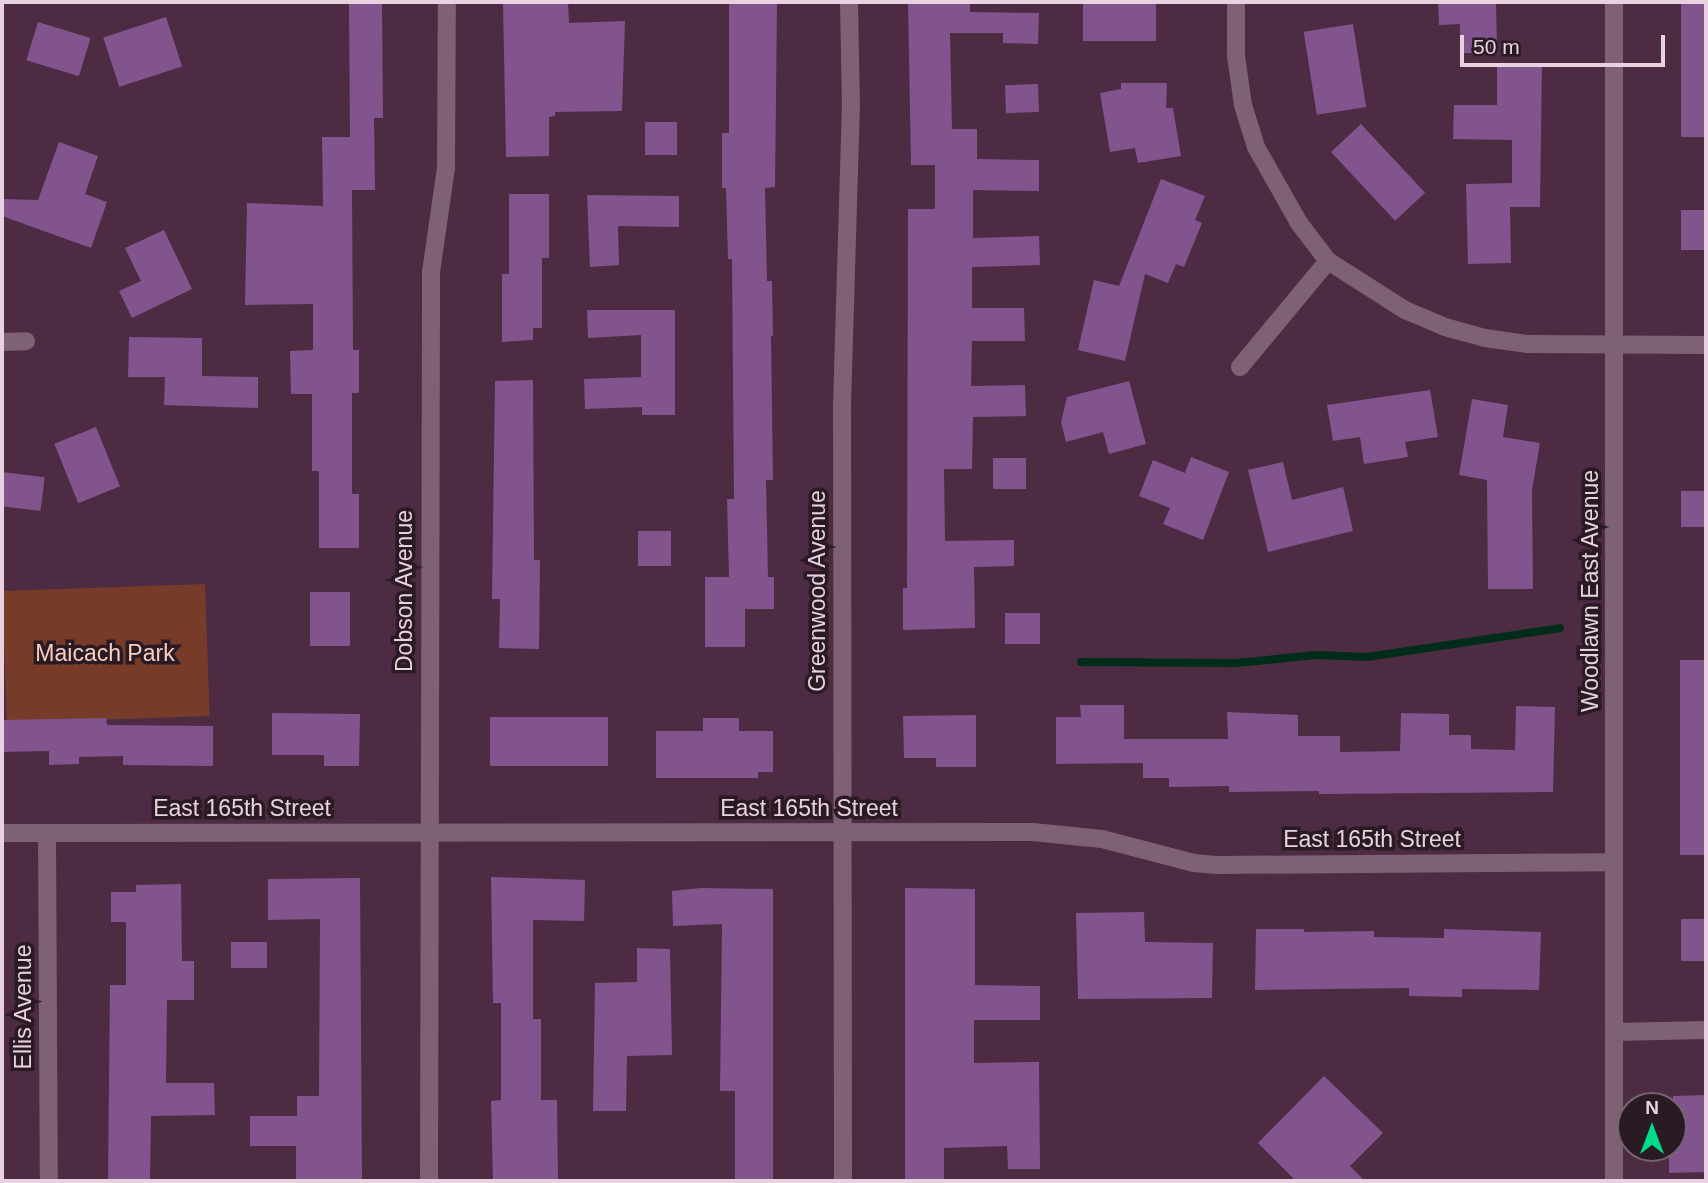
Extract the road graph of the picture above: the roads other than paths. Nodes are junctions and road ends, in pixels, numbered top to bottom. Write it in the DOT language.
graph roads {
  1 [pos="447,2"];
  2 [pos="849,2"];
  3 [pos="1236,2"];
  4 [pos="1614,2"];
  5 [pos="1328,261"];
  6 [pos="26,341"];
  7 [pos="2,342"];
  8 [pos="1615,345"];
  9 [pos="1706,345"];
  10 [pos="1240,367"];
  11 [pos="2,832"];
  12 [pos="428,832"];
  13 [pos="841,832"];
  14 [pos="47,833"];
  15 [pos="1613,862"];
  16 [pos="1706,1030"];
  17 [pos="1614,1032"];
  18 [pos="49,1181"];
  19 [pos="429,1181"];
  20 [pos="843,1181"];
  21 [pos="1614,1181"];
  1 -- 12 [label="street, Dobson Avenue"];
  2 -- 13 [label="street, Greenwood Avenue"];
  3 -- 5 [label="street"];
  4 -- 8 [label="street, Woodlawn East Avenue"];
  5 -- 8 [label="street"];
  5 -- 10 [label="street"];
  6 -- 7 [label="street"];
  8 -- 9 [label="street"];
  8 -- 15 [label="street, Woodlawn East Avenue"];
  11 -- 14 [label="street, East 165th Street"];
  12 -- 13 [label="street, East 165th Street"];
  12 -- 14 [label="street, East 165th Street"];
  12 -- 19 [label="street, Dobson Avenue"];
  13 -- 15 [label="street, East 165th Street"];
  13 -- 20 [label="street, Greenwood Avenue"];
  14 -- 18 [label="street, Ellis Avenue"];
  15 -- 17 [label="street, Woodlawn East Avenue"];
  16 -- 17 [label="street"];
  17 -- 21 [label="street, Woodlawn East Avenue"];
}
